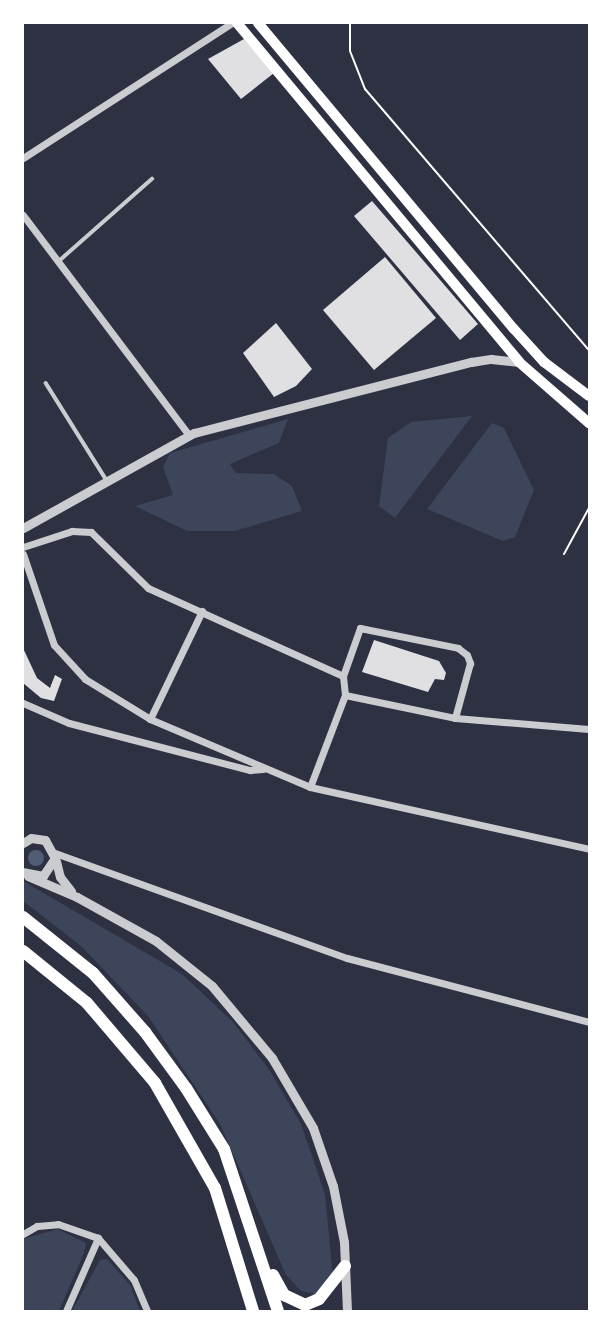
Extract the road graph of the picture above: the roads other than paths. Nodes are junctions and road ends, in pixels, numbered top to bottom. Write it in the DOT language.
graph roads {
  1 [pos="235,23"];
  2 [pos="258,23"];
  3 [pos="23,158"];
  4 [pos="152,179"];
  5 [pos="23,215"];
  6 [pos="442,240"];
  7 [pos="429,253"];
  8 [pos="57,262"];
  9 [pos="519,362"];
  10 [pos="46,383"];
  11 [pos="589,396"];
  12 [pos="589,423"];
  13 [pos="189,435"];
  14 [pos="106,479"];
  15 [pos="23,528"];
  16 [pos="23,547"];
  17 [pos="23,554"];
  18 [pos="202,611"];
  19 [pos="343,676"];
  20 [pos="345,695"];
  21 [pos="23,703"];
  22 [pos="455,718"];
  23 [pos="150,719"];
  24 [pos="589,729"];
  25 [pos="264,769"];
  26 [pos="310,787"];
  27 [pos="23,835"];
  28 [pos="38,838"];
  29 [pos="23,843"];
  30 [pos="589,849"];
  31 [pos="55,855"];
  32 [pos="25,874"];
  33 [pos="77,897"];
  34 [pos="23,917"];
  35 [pos="23,951"];
  36 [pos="589,1022"];
  37 [pos="242,1201"];
  38 [pos="23,1234"];
  39 [pos="98,1238"];
  40 [pos="345,1266"];
  41 [pos="66,1311"];
  42 [pos="147,1311"];
  43 [pos="253,1311"];
  44 [pos="278,1311"];
  45 [pos="347,1311"];
  1 -- 3 [label="street"];
  1 -- 7 [label="main road"];
  2 -- 6 [label="main road"];
  4 -- 8 [label="lane"];
  5 -- 8 [label="street"];
  6 -- 7 [label="main road"];
  6 -- 11 [label="main road"];
  7 -- 9 [label="main road"];
  8 -- 13 [label="street"];
  9 -- 12 [label="main road"];
  9 -- 13 [label="street"];
  10 -- 14 [label="lane"];
  13 -- 14 [label="street"];
  14 -- 15 [label="street"];
  16 -- 18 [label="street"];
  17 -- 23 [label="street"];
  18 -- 19 [label="street"];
  18 -- 23 [label="street"];
  19 -- 20 [label="street"];
  19 -- 22 [label="street"];
  20 -- 22 [label="street"];
  20 -- 26 [label="street"];
  21 -- 25 [label="street"];
  22 -- 24 [label="street"];
  23 -- 25 [label="street"];
  25 -- 26 [label="street"];
  26 -- 30 [label="street"];
  27 -- 28 [label="street"];
  28 -- 29 [label="street"];
  28 -- 31 [label="street"];
  31 -- 32 [label="street"];
  31 -- 33 [label="street"];
  31 -- 36 [label="street"];
  32 -- 33 [label="street"];
  33 -- 40 [label="street"];
  34 -- 37 [label="highway"];
  35 -- 43 [label="highway"];
  37 -- 40 [label="highway"];
  37 -- 44 [label="highway"];
  38 -- 39 [label="street"];
  39 -- 41 [label="street"];
  39 -- 42 [label="street"];
  40 -- 45 [label="street"];
}
